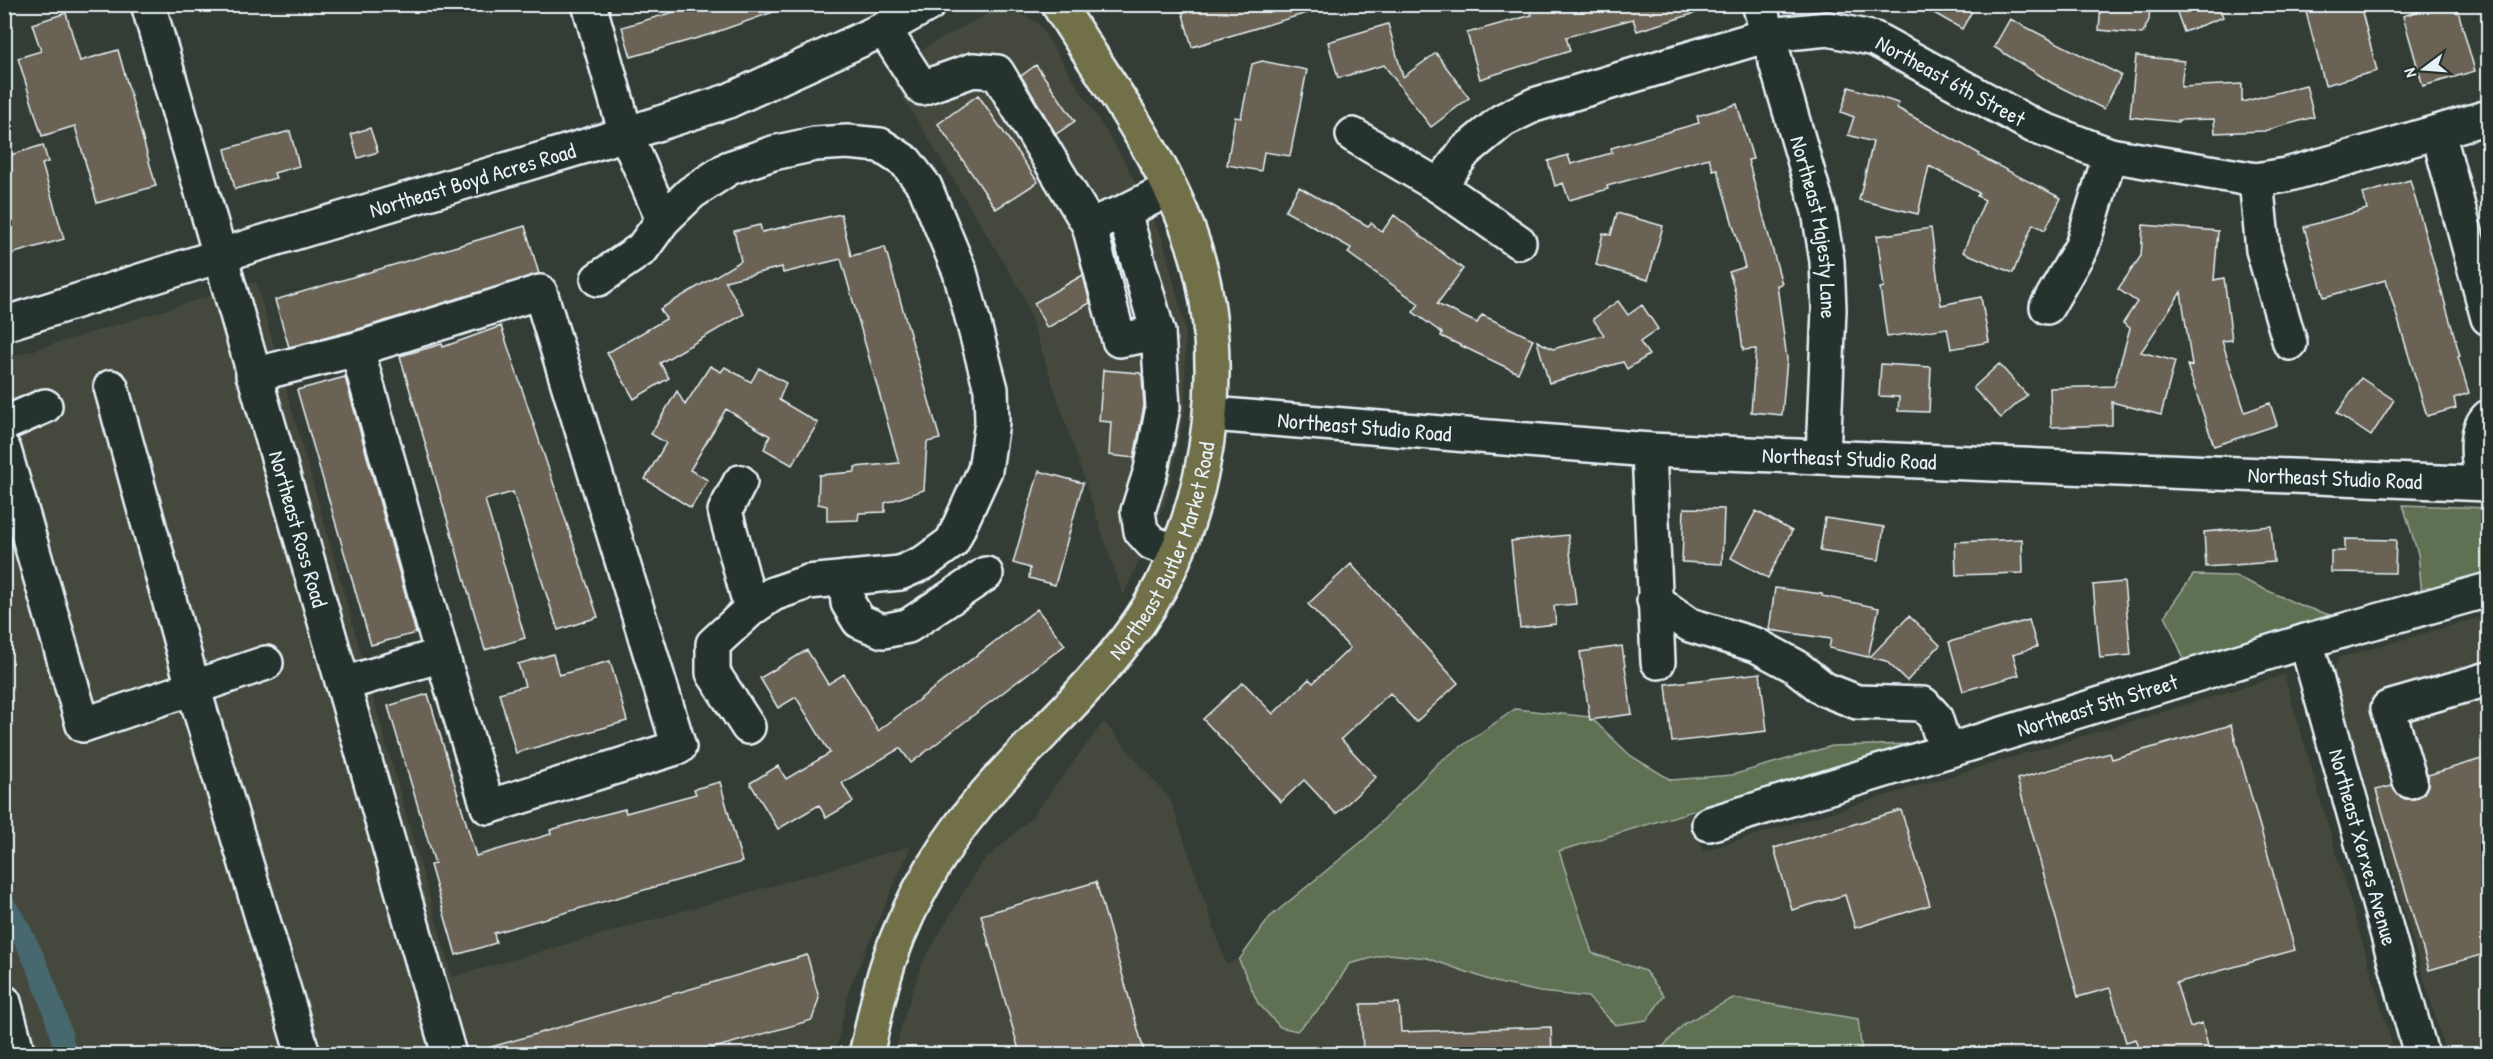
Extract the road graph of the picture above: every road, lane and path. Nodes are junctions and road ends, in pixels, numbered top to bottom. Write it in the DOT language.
graph roads {
  1 [pos="148,4"];
  2 [pos="589,4"];
  3 [pos="929,4"];
  4 [pos="1058,4"];
  5 [pos="1759,4"];
  6 [pos="884,29"];
  7 [pos="1768,36"];
  8 [pos="2488,117"];
  9 [pos="2438,132"];
  10 [pos="626,135"];
  11 [pos="1353,135"];
  12 [pos="2110,155"];
  13 [pos="2256,180"];
  14 [pos="1439,186"];
  15 [pos="1169,189"];
  16 [pos="1124,212"];
  17 [pos="663,220"];
  18 [pos="1089,225"];
  19 [pos="1519,242"];
  20 [pos="219,256"];
  21 [pos="598,279"];
  22 [pos="2048,307"];
  23 [pos="2488,318"];
  24 [pos="4,324"];
  25 [pos="1158,333"];
  26 [pos="2290,343"];
  27 [pos="357,349"];
  28 [pos="253,375"];
  29 [pos="111,387"];
  30 [pos="45,406"];
  31 [pos="1212,414"];
  32 [pos="2488,417"];
  33 [pos="4,424"];
  34 [pos="4,450"];
  35 [pos="1649,450"];
  36 [pos="1823,457"];
  37 [pos="740,482"];
  38 [pos="2485,483"];
  39 [pos="1177,552"];
  40 [pos="986,574"];
  41 [pos="846,578"];
  42 [pos="2488,590"];
  43 [pos="1654,600"];
  44 [pos="751,609"];
  45 [pos="2306,642"];
  46 [pos="442,655"];
  47 [pos="1658,662"];
  48 [pos="266,663"];
  49 [pos="2488,679"];
  50 [pos="343,684"];
  51 [pos="193,687"];
  52 [pos="748,727"];
  53 [pos="1946,751"];
  54 [pos="2410,781"];
  55 [pos="1709,824"];
  56 [pos="4,1002"];
  57 [pos="18,1054"];
  58 [pos="303,1054"];
  59 [pos="449,1054"];
  60 [pos="866,1054"];
  61 [pos="2421,1054"];
  1 -- 20 [label="street, Northeast Ross Road"];
  2 -- 10 [label="street"];
  3 -- 6 [label="street, Northeast Boyd Acres Road"];
  4 -- 15 [label="main road, Northeast Butler Market Road"];
  5 -- 7 [label="street, Northeast Majesty Lane"];
  6 -- 10 [label="street, Northeast Boyd Acres Road"];
  6 -- 18 [label="street"];
  7 -- 12 [label="street, Northeast 6th Street"];
  7 -- 14 [label="street, Northeast 6th Street"];
  7 -- 36 [label="street, Northeast Majesty Lane"];
  8 -- 9 [label="street, Northeast 6th Street"];
  9 -- 13 [label="street, Northeast 6th Street"];
  9 -- 23 [label="street"];
  10 -- 17 [label="street"];
  10 -- 20 [label="street, Northeast Boyd Acres Road"];
  11 -- 14 [label="street"];
  12 -- 13 [label="street, Northeast 6th Street"];
  12 -- 22 [label="street"];
  13 -- 26 [label="street"];
  14 -- 19 [label="street"];
  15 -- 16 [label="street"];
  15 -- 31 [label="main road, Northeast Butler Market Road"];
  16 -- 18 [label="street"];
  16 -- 25 [label="street"];
  17 -- 21 [label="street"];
  17 -- 41 [label="street"];
  18 -- 25 [label="street"];
  20 -- 24 [label="street, Northeast Boyd Acres Road"];
  20 -- 28 [label="street, Northeast Ross Road"];
  25 -- 39 [label="street"];
  27 -- 28 [label="street"];
  27 -- 46 [label="street"];
  27 -- 46 [label="street"];
  28 -- 50 [label="street, Northeast Ross Road"];
  29 -- 51 [label="street"];
  30 -- 33 [label="street"];
  31 -- 35 [label="street, Northeast Studio Road"];
  31 -- 39 [label="main road, Northeast Butler Market Road"];
  32 -- 38 [label="street"];
  34 -- 51 [label="street"];
  35 -- 36 [label="street, Northeast Studio Road"];
  35 -- 43 [label="street"];
  36 -- 38 [label="street, Northeast Studio Road"];
  37 -- 44 [label="street"];
  39 -- 60 [label="main road, Northeast Butler Market Road"];
  40 -- 41 [label="street"];
  41 -- 44 [label="street"];
  42 -- 45 [label="street, Northeast 5th Street"];
  43 -- 47 [label="street"];
  43 -- 53 [label="street"];
  44 -- 52 [label="street"];
  45 -- 53 [label="street, Northeast 5th Street"];
  45 -- 61 [label="street, Northeast Xerxes Avenue"];
  46 -- 50 [label="street"];
  48 -- 51 [label="street"];
  49 -- 54 [label="street"];
  50 -- 59 [label="street, Northeast Ross Road"];
  51 -- 58 [label="street"];
  53 -- 55 [label="street, Northeast 5th Street"];
  56 -- 57 [label="street"];
}
